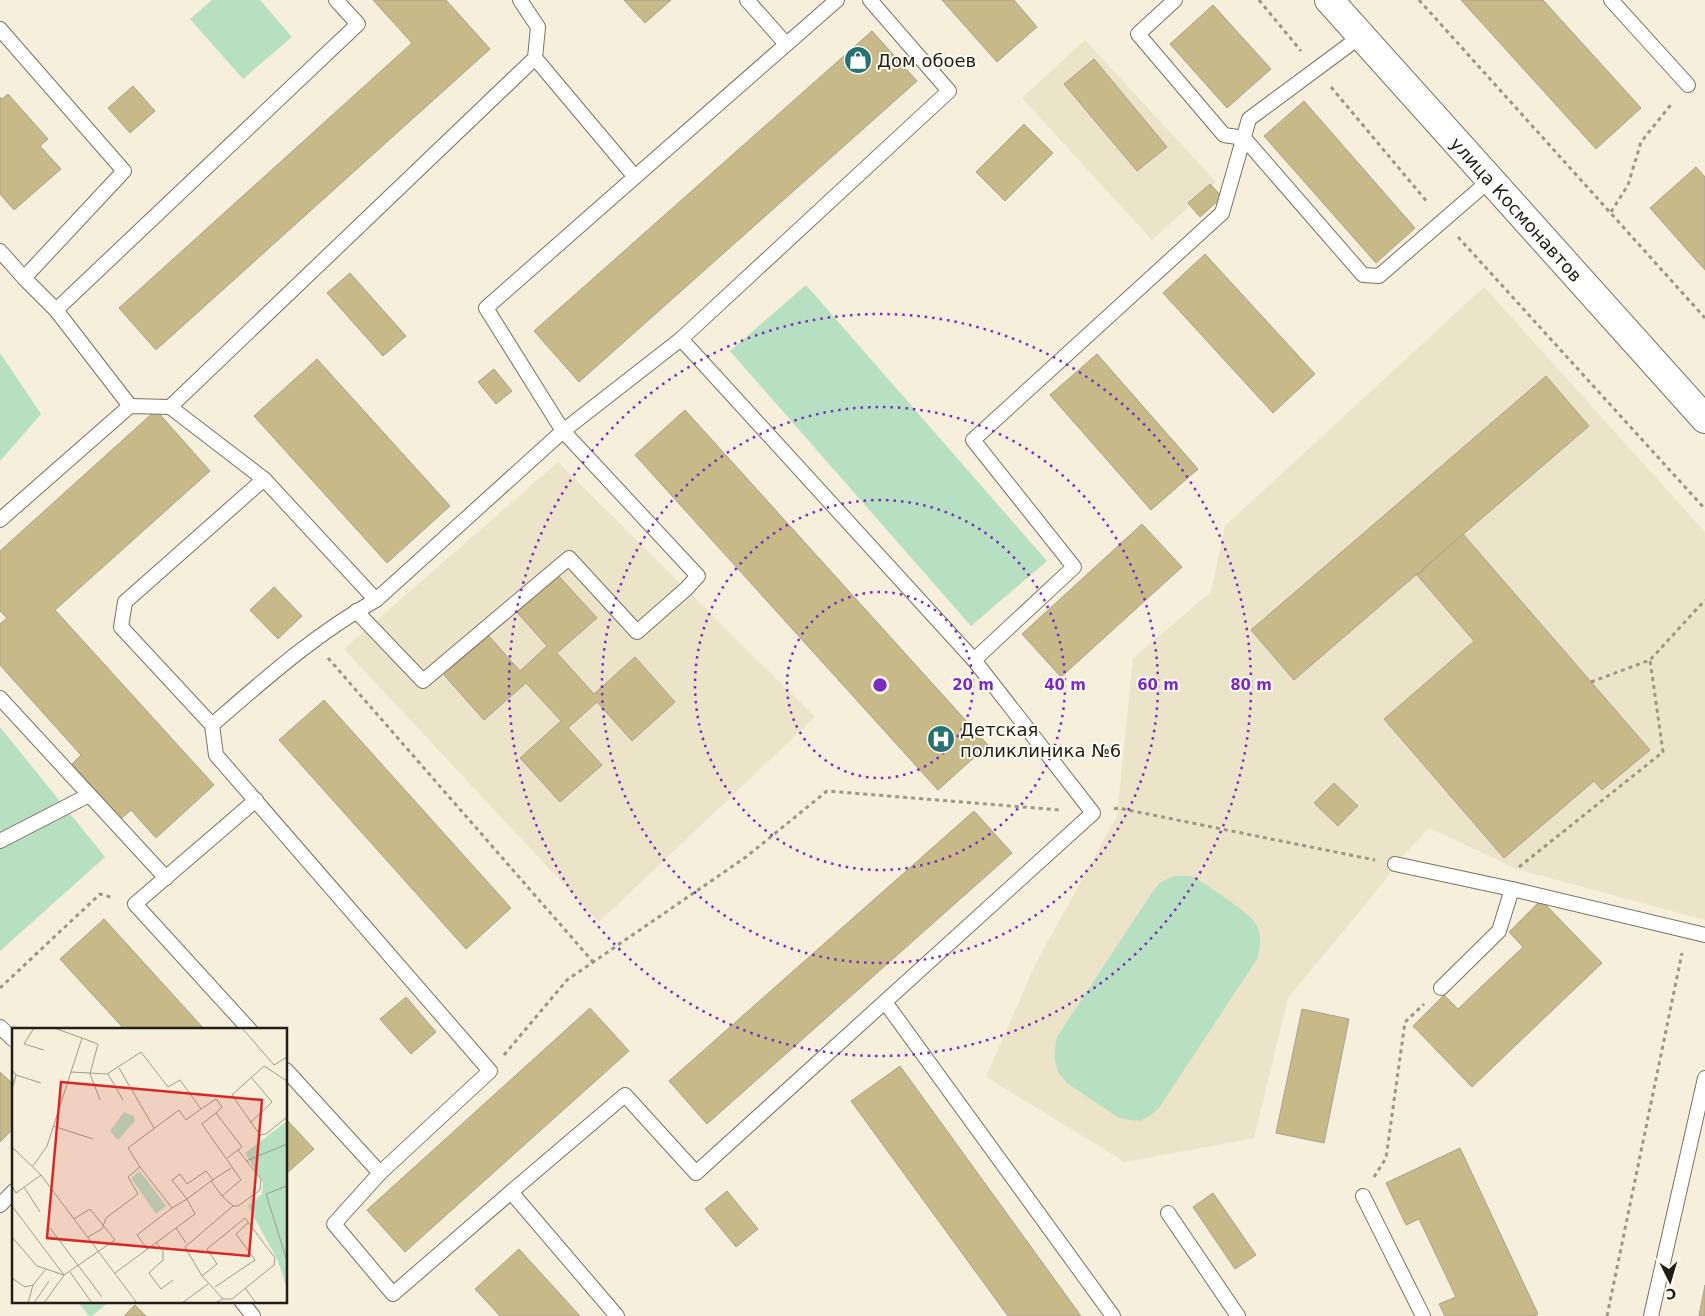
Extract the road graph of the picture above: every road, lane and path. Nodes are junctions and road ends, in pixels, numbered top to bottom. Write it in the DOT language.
graph roads {
  1 [pos="336,0"];
  2 [pos="520,0"];
  3 [pos="747,0"];
  4 [pos="836,0"];
  5 [pos="870,0"];
  6 [pos="1175,0"];
  7 [pos="1259,0"];
  8 [pos="1329,0"];
  9 [pos="1419,0"];
  10 [pos="1611,0"];
  11 [pos="0,29"];
  12 [pos="1361,36"];
  13 [pos="786,44"];
  14 [pos="535,58"];
  15 [pos="1316,70"];
  16 [pos="1688,85"];
  17 [pos="1244,138"];
  18 [pos="635,177"];
  19 [pos="1490,180"];
  20 [pos="1610,213"];
  21 [pos="1443,220"];
  22 [pos="0,252"];
  23 [pos="24,278"];
  24 [pos="56,310"];
  25 [pos="1705,318"];
  26 [pos="681,339"];
  27 [pos="130,406"];
  28 [pos="170,407"];
  29 [pos="1705,419"];
  30 [pos="564,431"];
  31 [pos="264,478"];
  32 [pos="1705,509"];
  33 [pos="0,520"];
  34 [pos="376,600"];
  35 [pos="1705,600"];
  36 [pos="356,611"];
  37 [pos="313,640"];
  38 [pos="974,660"];
  39 [pos="1650,660"];
  40 [pos="1591,682"];
  41 [pos="0,698"];
  42 [pos="212,724"];
  43 [pos="89,795"];
  44 [pos="256,800"];
  45 [pos="1118,808"];
  46 [pos="1093,813"];
  47 [pos="0,841"];
  48 [pos="1395,864"];
  49 [pos="1517,869"];
  50 [pos="166,878"];
  51 [pos="1512,889"];
  52 [pos="134,904"];
  53 [pos="1687,931"];
  54 [pos="1705,935"];
  55 [pos="594,962"];
  56 [pos="0,988"];
  57 [pos="1441,988"];
  58 [pos="885,1002"];
  59 [pos="0,1027"];
  60 [pos="248,1028"];
  61 [pos="12,1038"];
  62 [pos="490,1071"];
  63 [pos="288,1072"];
  64 [pos="1705,1078"];
  65 [pos="380,1173"];
  66 [pos="511,1192"];
  67 [pos="12,1193"];
  68 [pos="1363,1196"];
  69 [pos="0,1205"];
  70 [pos="1168,1213"];
  71 [pos="243,1304"];
  72 [pos="252,1316"];
  73 [pos="617,1316"];
  74 [pos="1113,1316"];
  75 [pos="1238,1316"];
  76 [pos="1423,1316"];
  77 [pos="1607,1316"];
  78 [pos="1651,1316"];
  1 -- 24 [label="lane"];
  2 -- 14 [label="lane"];
  3 -- 13 [label="lane"];
  4 -- 13 [label="lane"];
  5 -- 26 [label="lane"];
  6 -- 17 [label="lane"];
  7 -- 15 [label="path"];
  8 -- 12 [label="street, улица Космонавтов"];
  9 -- 20 [label="path"];
  10 -- 16 [label="lane"];
  11 -- 23 [label="lane"];
  12 -- 15 [label="lane"];
  12 -- 19 [label="street, улица Космонавтов"];
  13 -- 18 [label="lane"];
  14 -- 18 [label="lane"];
  14 -- 28 [label="lane"];
  15 -- 17 [label="lane"];
  15 -- 21 [label="path"];
  16 -- 20 [label="path"];
  17 -- 21 [label="lane"];
  17 -- 38 [label="lane"];
  18 -- 30 [label="lane"];
  19 -- 21 [label="lane"];
  19 -- 29 [label="street, улица Космонавтов"];
  20 -- 25 [label="path"];
  21 -- 32 [label="path"];
  22 -- 23 [label="lane"];
  23 -- 24 [label="lane"];
  24 -- 27 [label="lane"];
  26 -- 30 [label="lane"];
  26 -- 38 [label="lane"];
  27 -- 28 [label="lane"];
  27 -- 33 [label="lane"];
  28 -- 31 [label="lane"];
  30 -- 34 [label="lane"];
  30 -- 36 [label="lane"];
  31 -- 34 [label="lane"];
  31 -- 42 [label="lane"];
  34 -- 36 [label="lane"];
  35 -- 39 [label="path"];
  36 -- 37 [label="lane"];
  37 -- 42 [label="lane"];
  37 -- 55 [label="path"];
  38 -- 46 [label="lane"];
  39 -- 40 [label="path"];
  39 -- 49 [label="path"];
  41 -- 43 [label="lane"];
  42 -- 44 [label="lane"];
  43 -- 47 [label="lane"];
  43 -- 50 [label="lane"];
  44 -- 50 [label="lane"];
  44 -- 62 [label="lane"];
  45 -- 48 [label="path"];
  46 -- 55 [label="path"];
  46 -- 58 [label="lane"];
  48 -- 51 [label="lane"];
  50 -- 52 [label="lane"];
  51 -- 53 [label="lane"];
  51 -- 57 [label="lane"];
  52 -- 56 [label="path"];
  52 -- 60 [label="lane"];
  53 -- 54 [label="lane"];
  53 -- 77 [label="path"];
  55 -- 62 [label="path"];
  57 -- 68 [label="path"];
  58 -- 66 [label="lane"];
  58 -- 74 [label="lane"];
  59 -- 61 [label="lane"];
  62 -- 65 [label="lane"];
  63 -- 65 [label="lane"];
  64 -- 78 [label="lane"];
  65 -- 66 [label="lane"];
  66 -- 73 [label="lane"];
  67 -- 69 [label="lane"];
  68 -- 76 [label="lane"];
  70 -- 75 [label="lane"];
  71 -- 72 [label="lane"];
}
